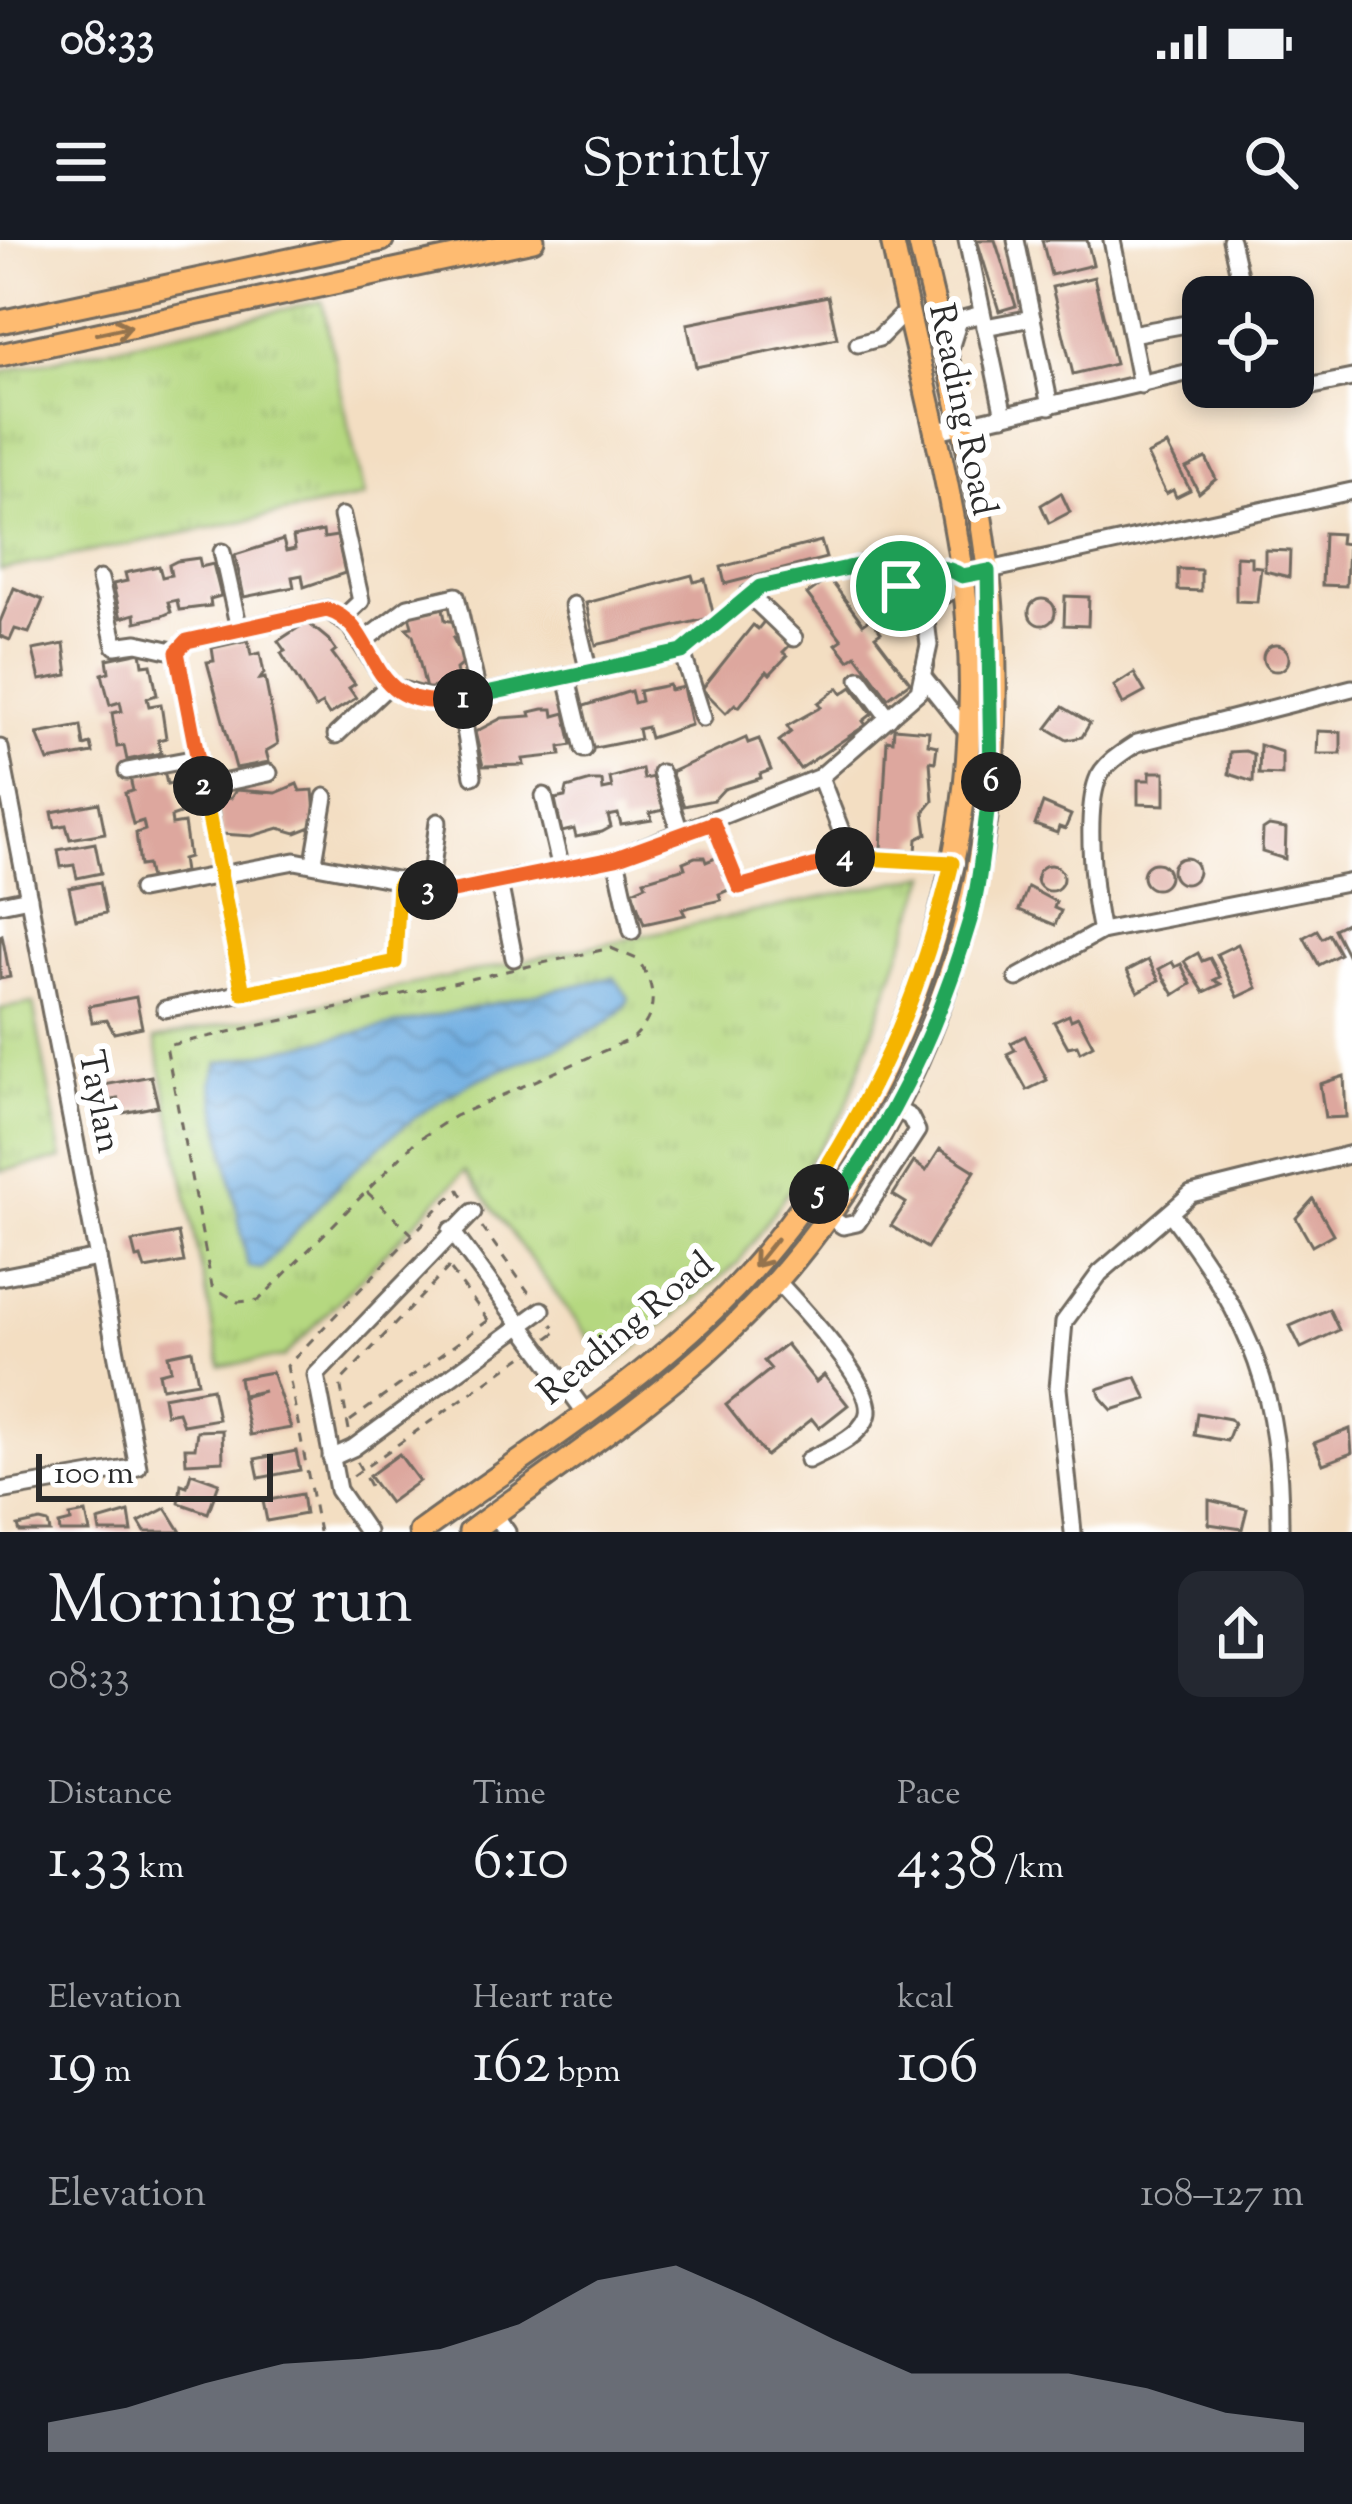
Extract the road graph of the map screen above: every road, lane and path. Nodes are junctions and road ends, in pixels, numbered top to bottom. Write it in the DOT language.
graph roads {
  1 [pos="533,240"];
  2 [pos="892,240"];
  3 [pos="919,240"];
  4 [pos="967,240"];
  5 [pos="1016,240"];
  6 [pos="1112,240"];
  7 [pos="1231,240"];
  8 [pos="370,241"];
  9 [pos="1239,276"];
  10 [pos="907,310"];
  11 [pos="1032,318"];
  12 [pos="984,321"];
  13 [pos="0,322"];
  14 [pos="1182,325"];
  15 [pos="1131,334"];
  16 [pos="858,344"];
  17 [pos="0,355"];
  18 [pos="946,358"];
  19 [pos="1182,375"];
  20 [pos="1352,378"];
  21 [pos="1141,385"];
  22 [pos="1314,386"];
  23 [pos="1050,406"];
  24 [pos="1004,416"];
  25 [pos="962,425"];
  26 [pos="933,432"];
  27 [pos="1352,491"];
  28 [pos="342,516"];
  29 [pos="222,552"];
  30 [pos="857,566"];
  31 [pos="921,570"];
  32 [pos="988,571"];
  33 [pos="962,576"];
  34 [pos="100,579"];
  35 [pos="901,586"];
  36 [pos="748,594"];
  37 [pos="573,604"];
  38 [pos="919,607"];
  39 [pos="343,618"];
  40 [pos="239,629"];
  41 [pos="794,638"];
  42 [pos="361,643"];
  43 [pos="177,652"];
  44 [pos="682,652"];
  45 [pos="589,673"];
  46 [pos="924,677"];
  47 [pos="567,678"];
  48 [pos="860,679"];
  49 [pos="388,686"];
  50 [pos="1352,688"];
  51 [pos="479,697"];
  52 [pos="460,700"];
  53 [pos="703,718"];
  54 [pos="889,718"];
  55 [pos="968,733"];
  56 [pos="337,735"];
  57 [pos="0,748"];
  58 [pos="584,749"];
  59 [pos="197,758"];
  60 [pos="127,771"];
  61 [pos="269,773"];
  62 [pos="661,773"];
  63 [pos="472,776"];
  64 [pos="820,776"];
  65 [pos="203,787"];
  66 [pos="325,796"];
  67 [pos="544,796"];
  68 [pos="438,822"];
  69 [pos="713,823"];
  70 [pos="681,835"];
  71 [pos="851,856"];
  72 [pos="616,858"];
  73 [pos="314,862"];
  74 [pos="952,863"];
  75 [pos="561,869"];
  76 [pos="220,875"];
  77 [pos="499,882"];
  78 [pos="1352,882"];
  79 [pos="399,884"];
  80 [pos="141,890"];
  81 [pos="429,890"];
  82 [pos="29,898"];
  83 [pos="0,904"];
  84 [pos="632,931"];
  85 [pos="1101,931"];
  86 [pos="514,958"];
  87 [pos="1017,978"];
  88 [pos="243,993"];
  89 [pos="165,1009"];
  90 [pos="1352,1154"];
  91 [pos="813,1189"];
  92 [pos="365,1190"];
  93 [pos="459,1190"];
  94 [pos="829,1209"];
  95 [pos="473,1213"];
  96 [pos="1171,1214"];
  97 [pos="451,1230"];
  98 [pos="484,1232"];
  99 [pos="466,1250"];
  100 [pos="430,1252"];
  101 [pos="98,1258"];
  102 [pos="449,1267"];
  103 [pos="0,1277"];
  104 [pos="776,1280"];
  105 [pos="528,1291"];
  106 [pos="507,1306"];
  107 [pos="542,1310"];
  108 [pos="488,1321"];
  109 [pos="521,1325"];
  110 [pos="502,1340"];
  111 [pos="536,1346"];
  112 [pos="517,1360"];
  113 [pos="585,1412"];
  114 [pos="347,1424"];
  115 [pos="601,1433"];
  116 [pos="353,1448"];
  117 [pos="331,1458"];
  118 [pos="808,1460"];
  119 [pos="361,1474"];
  120 [pos="335,1480"];
  121 [pos="310,1485"];
  122 [pos="0,1491"];
  123 [pos="374,1493"];
  124 [pos="501,1523"];
  125 [pos="368,1532"];
  126 [pos="420,1532"];
  127 [pos="470,1532"];
  128 [pos="1073,1532"];
  129 [pos="1280,1532"];
  17 -- 1 [label="main road, one-way"];
  2 -- 10 [label="main road, Reading Road"];
  3 -- 18 [label="main road, Reading Road"];
  4 -- 12 [label="street"];
  5 -- 11 [label="street"];
  6 -- 15 [label="street"];
  7 -- 9 [label="street"];
  8 -- 13 [label="main road"];
  10 -- 16 [label="street"];
  10 -- 26 [label="main road, Reading Road"];
  11 -- 12 [label="street"];
  11 -- 23 [label="street"];
  12 -- 18 [label="street"];
  12 -- 24 [label="street"];
  14 -- 15 [label="street"];
  15 -- 21 [label="street"];
  18 -- 25 [label="main road, Reading Road"];
  19 -- 21 [label="street"];
  20 -- 22 [label="street"];
  21 -- 23 [label="street"];
  23 -- 24 [label="street"];
  24 -- 25 [label="street"];
  25 -- 26 [label="street"];
  25 -- 32 [label="main road, Reading Road"];
  26 -- 33 [label="main road, Reading Road"];
  27 -- 32 [label="street"];
  28 -- 39 [label="street"];
  29 -- 40 [label="street"];
  30 -- 31 [label="street"];
  30 -- 35 [label="street"];
  30 -- 36 [label="street"];
  31 -- 33 [label="street"];
  31 -- 35 [label="street"];
  32 -- 33 [label="street"];
  32 -- 94 [label="main road, Reading Road"];
  33 -- 38 [label="street"];
  33 -- 55 [label="main road, Reading Road"];
  34 -- 43 [label="street"];
  35 -- 38 [label="street"];
  36 -- 41 [label="street"];
  36 -- 44 [label="street"];
  37 -- 45 [label="street"];
  38 -- 46 [label="street"];
  39 -- 40 [label="street"];
  39 -- 42 [label="street"];
  40 -- 43 [label="street"];
  42 -- 49 [label="street"];
  42 -- 51 [label="street"];
  43 -- 59 [label="street"];
  44 -- 45 [label="street"];
  44 -- 53 [label="street"];
  45 -- 47 [label="street"];
  46 -- 54 [label="street"];
  46 -- 55 [label="street"];
  47 -- 51 [label="street"];
  47 -- 58 [label="street"];
  48 -- 54 [label="street"];
  49 -- 52 [label="street"];
  49 -- 56 [label="street"];
  50 -- 85 [label="street"];
  51 -- 52 [label="street"];
  52 -- 63 [label="street"];
  54 -- 64 [label="street"];
  55 -- 74 [label="main road, Reading Road"];
  57 -- 82 [label="street, Taylan"];
  59 -- 60 [label="street"];
  59 -- 65 [label="street"];
  61 -- 65 [label="street"];
  62 -- 70 [label="street"];
  64 -- 69 [label="street"];
  64 -- 71 [label="street"];
  65 -- 76 [label="street"];
  66 -- 73 [label="street"];
  67 -- 75 [label="street"];
  68 -- 81 [label="street"];
  69 -- 70 [label="street"];
  69 -- 71 [label="street"];
  70 -- 72 [label="street"];
  71 -- 74 [label="street"];
  72 -- 75 [label="street"];
  72 -- 84 [label="street"];
  73 -- 76 [label="street"];
  73 -- 79 [label="street"];
  74 -- 91 [label="main road, Reading Road"];
  75 -- 77 [label="street"];
  76 -- 80 [label="street"];
  76 -- 88 [label="street"];
  77 -- 81 [label="street"];
  77 -- 86 [label="street"];
  78 -- 85 [label="street"];
  79 -- 81 [label="street"];
  79 -- 88 [label="street"];
  82 -- 83 [label="street"];
  82 -- 101 [label="street, Taylan"];
  85 -- 87 [label="street"];
  88 -- 89 [label="street"];
  90 -- 96 [label="street"];
  91 -- 94 [label="street"];
  91 -- 113 [label="main road, Reading Road, one-way"];
  92 -- 92 [label="path"];
  92 -- 100 [label="path"];
  93 -- 95 [label="path"];
  94 -- 104 [label="main road, Reading Road"];
  95 -- 97 [label="street"];
  95 -- 98 [label="path"];
  96 -- 128 [label="street"];
  96 -- 129 [label="street"];
  97 -- 99 [label="street"];
  97 -- 100 [label="street"];
  98 -- 99 [label="path"];
  98 -- 105 [label="path"];
  99 -- 102 [label="path"];
  99 -- 106 [label="street"];
  100 -- 102 [label="path"];
  100 -- 117 [label="street"];
  101 -- 103 [label="street"];
  101 -- 122 [label="street, Taylan"];
  102 -- 108 [label="path"];
  102 -- 114 [label="path"];
  104 -- 115 [label="main road, Reading Road"];
  104 -- 118 [label="street"];
  105 -- 106 [label="path"];
  105 -- 107 [label="path"];
  106 -- 108 [label="path"];
  106 -- 109 [label="street"];
  107 -- 109 [label="street"];
  107 -- 111 [label="path"];
  108 -- 114 [label="path"];
  109 -- 110 [label="street"];
  109 -- 111 [label="street"];
  110 -- 112 [label="path"];
  110 -- 116 [label="street"];
  111 -- 112 [label="path"];
  111 -- 113 [label="street"];
  112 -- 119 [label="path"];
  113 -- 115 [label="main road"];
  113 -- 126 [label="main road, Reading Road"];
  114 -- 116 [label="path"];
  115 -- 124 [label="main road, Reading Road"];
  116 -- 117 [label="street"];
  116 -- 119 [label="path"];
  117 -- 120 [label="street"];
  119 -- 120 [label="path"];
  119 -- 123 [label="path"];
  120 -- 121 [label="path"];
  120 -- 125 [label="street"];
  124 -- 127 [label="main road, Reading Road"];
}
